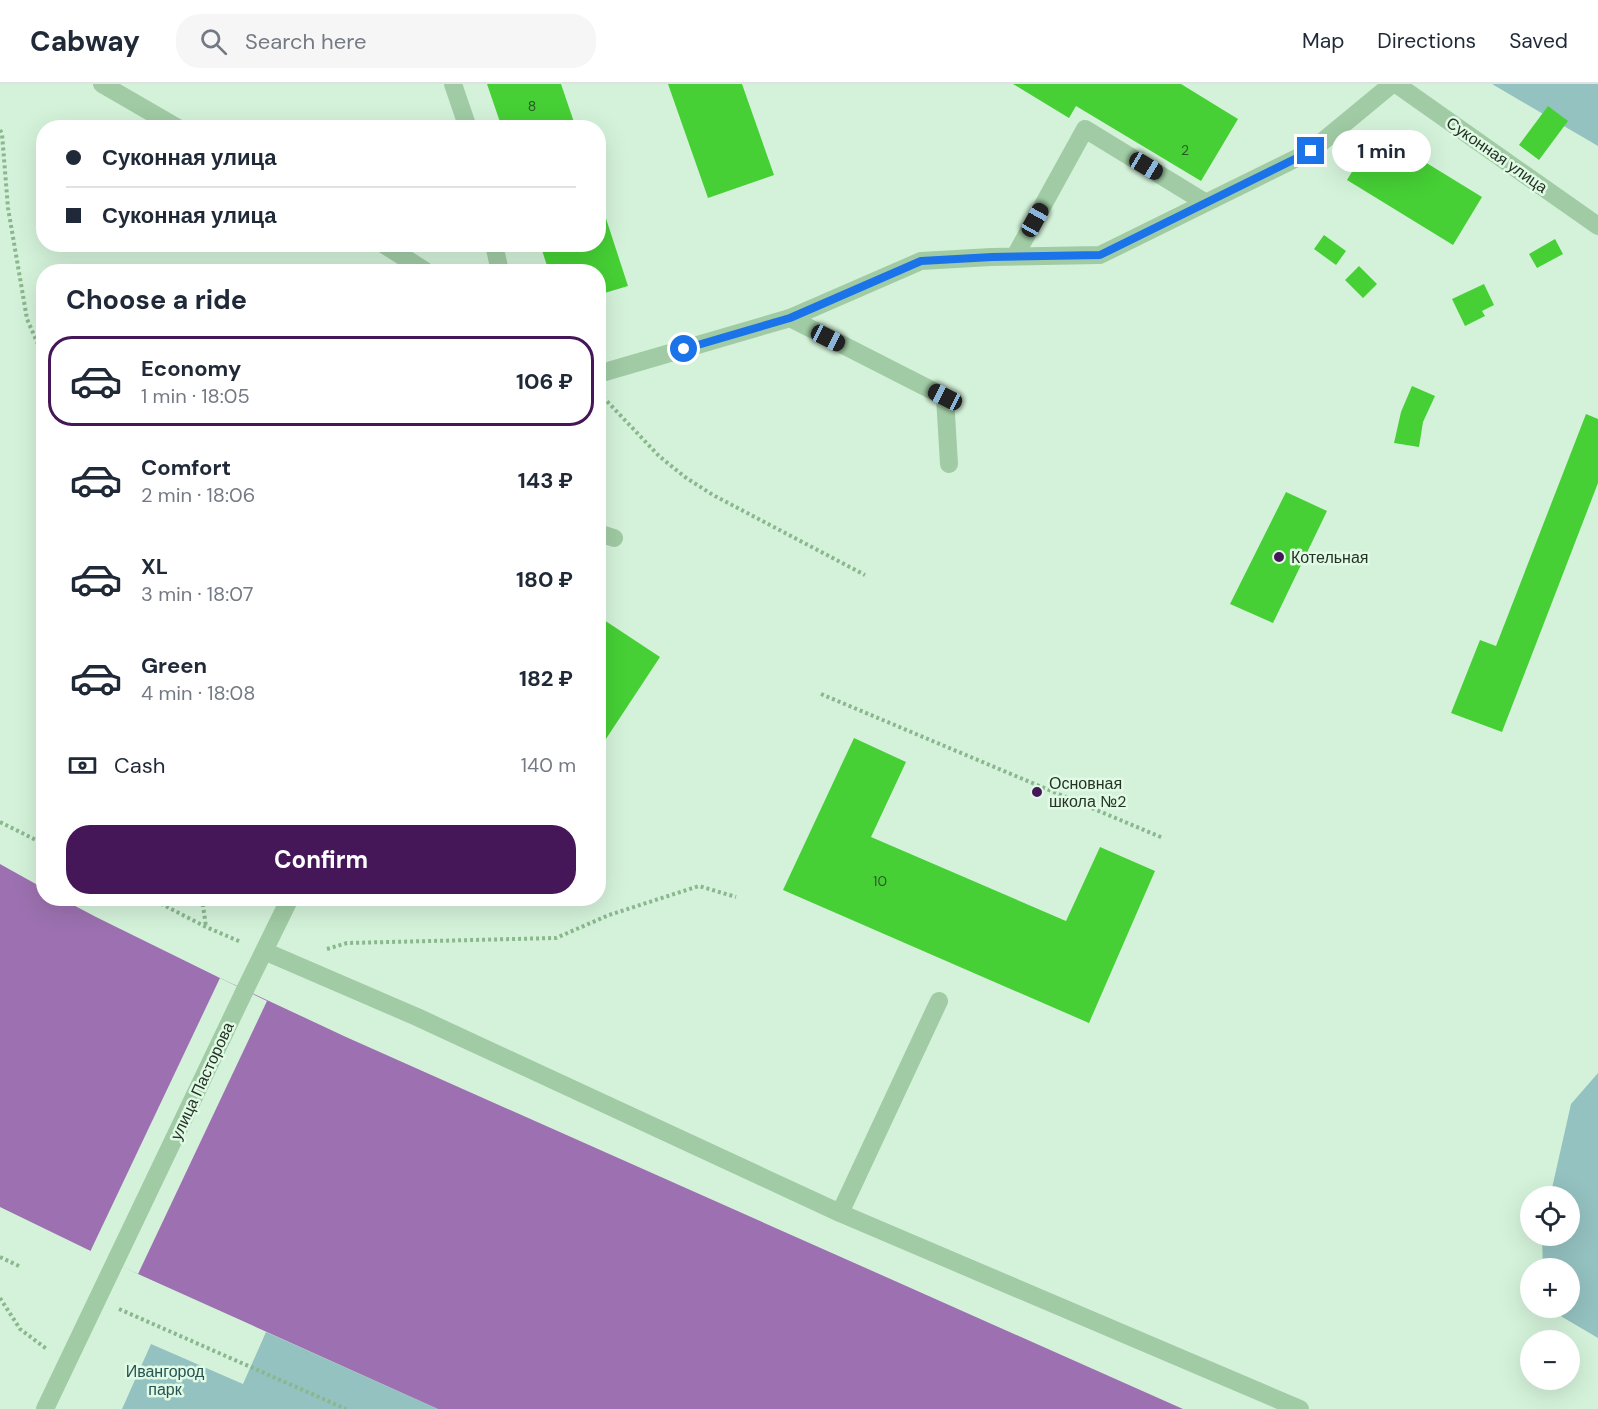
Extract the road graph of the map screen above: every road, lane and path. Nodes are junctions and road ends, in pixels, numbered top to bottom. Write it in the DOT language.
graph roads {
  1 [pos="102,84"];
  2 [pos="453,84"];
  3 [pos="1394,84"];
  4 [pos="164,120"];
  5 [pos="465,120"];
  6 [pos="0,130"];
  7 [pos="1206,202"];
  8 [pos="1598,225"];
  9 [pos="396,252"];
  10 [pos="1015,256"];
  11 [pos="414,264"];
  12 [pos="790,318"];
  13 [pos="36,340"];
  14 [pos="606,372"];
  15 [pos="606,400"];
  16 [pos="949,464"];
  17 [pos="865,576"];
  18 [pos="821,694"];
  19 [pos="0,822"];
  20 [pos="1163,838"];
  21 [pos="36,840"];
  22 [pos="736,897"];
  23 [pos="165,906"];
  24 [pos="203,906"];
  25 [pos="286,906"];
  26 [pos="206,927"];
  27 [pos="264,951"];
  28 [pos="289,961"];
  29 [pos="939,1001"];
  30 [pos="840,1213"];
  31 [pos="0,1257"];
  32 [pos="18,1266"];
  33 [pos="0,1299"];
  34 [pos="97,1300"];
  35 [pos="68,1363"];
  36 [pos="45,1409"];
  37 [pos="346,1409"];
  38 [pos="1300,1409"];
  1 -- 4 [label="street"];
  2 -- 5 [label="street"];
  3 -- 7 [label="street, Суконная улица"];
  3 -- 8 [label="street, Суконная улица"];
  6 -- 13 [label="path"];
  7 -- 10 [label="street, Суконная улица"];
  7 -- 10 [label="street"];
  9 -- 11 [label="street"];
  10 -- 12 [label="street, Суконная улица"];
  12 -- 14 [label="street, Суконная улица"];
  12 -- 16 [label="street"];
  15 -- 17 [label="path"];
  18 -- 20 [label="path"];
  19 -- 21 [label="path"];
  22 -- 28 [label="path"];
  23 -- 26 [label="path"];
  24 -- 26 [label="path"];
  25 -- 27 [label="street, улица Пасторова"];
  26 -- 27 [label="path"];
  27 -- 28 [label="street"];
  27 -- 34 [label="street, улица Пасторова"];
  28 -- 30 [label="street"];
  29 -- 30 [label="street"];
  30 -- 38 [label="street"];
  31 -- 32 [label="path"];
  33 -- 35 [label="path"];
  34 -- 35 [label="street, улица Пасторова"];
  34 -- 37 [label="path"];
  35 -- 36 [label="street, улица Пасторова"];
}
